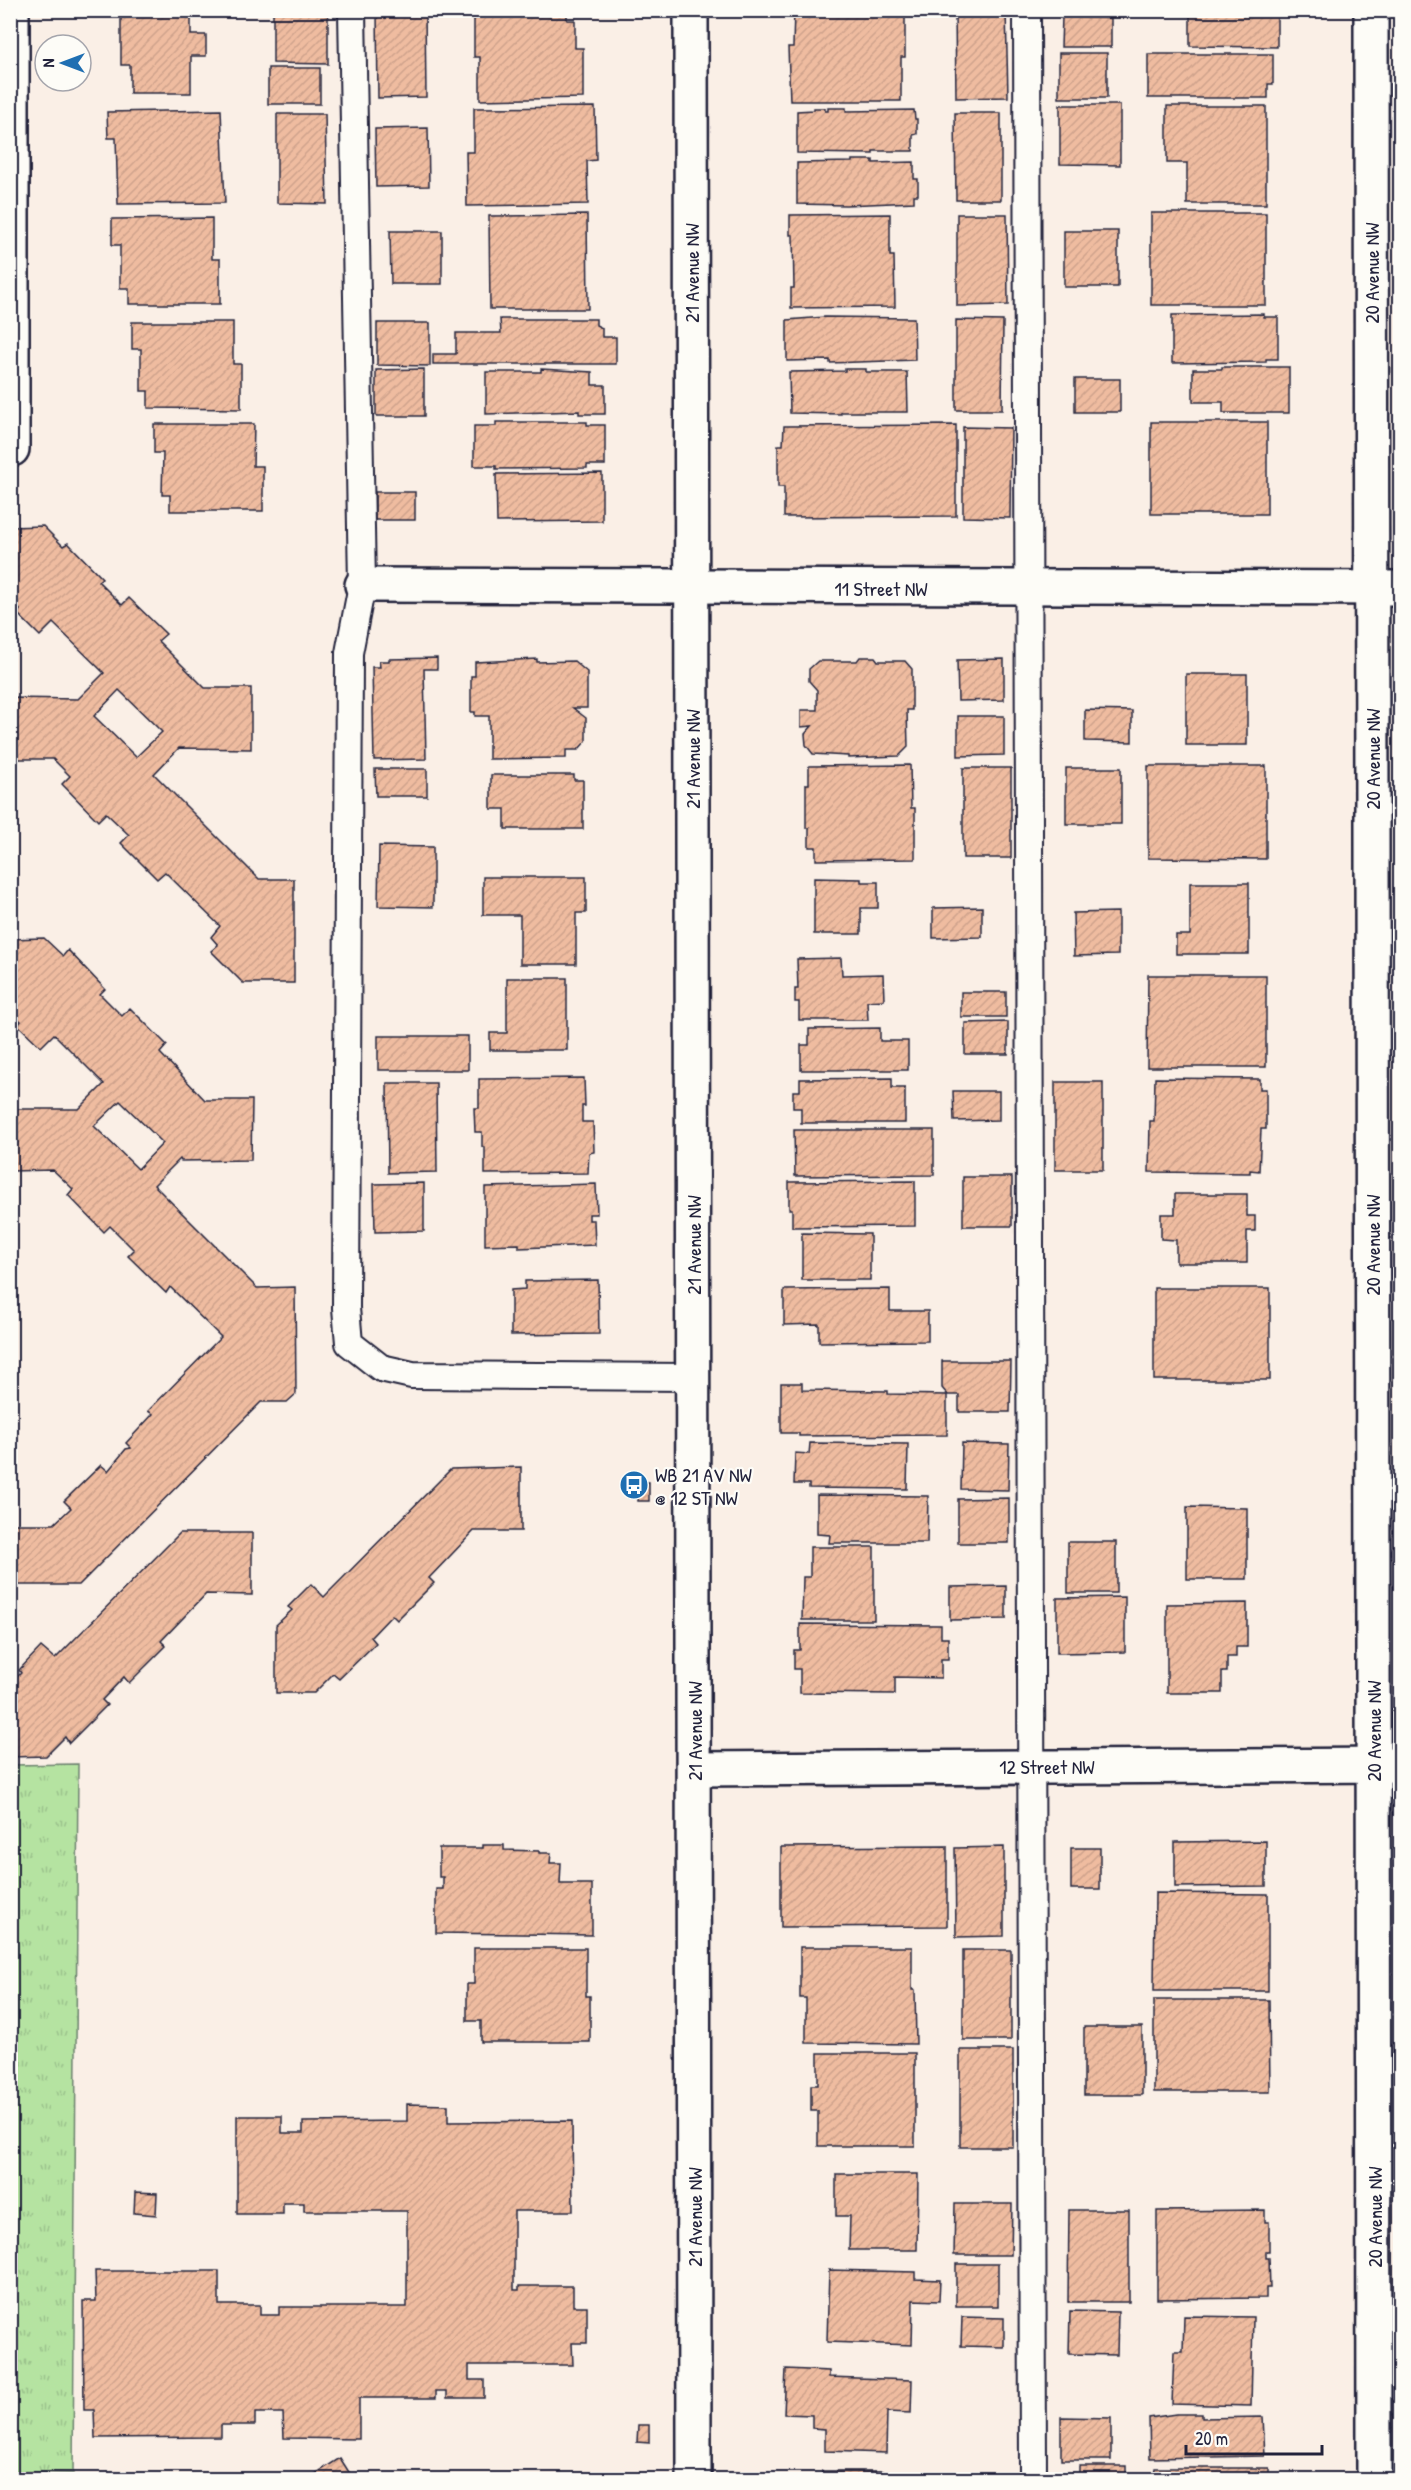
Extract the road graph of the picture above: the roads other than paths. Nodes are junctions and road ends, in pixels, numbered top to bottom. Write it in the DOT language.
graph roads {
  1 [pos="12,10"];
  2 [pos="352,10"];
  3 [pos="691,10"];
  4 [pos="1028,10"];
  5 [pos="1371,10"];
  6 [pos="12,176"];
  7 [pos="12,449"];
  8 [pos="362,585"];
  9 [pos="691,588"];
  10 [pos="1029,588"];
  11 [pos="1386,588"];
  12 [pos="694,1377"];
  13 [pos="1387,1765"];
  14 [pos="1033,1766"];
  15 [pos="694,1769"];
  16 [pos="694,2480"];
  17 [pos="1033,2480"];
  18 [pos="1374,2480"];
  1 -- 6 [label="street"];
  2 -- 8 [label="lane"];
  3 -- 9 [label="street, 21 Avenue NW"];
  4 -- 10 [label="lane"];
  5 -- 11 [label="street, 20 Avenue NW"];
  6 -- 7 [label="street"];
  8 -- 9 [label="street, 11 Street NW"];
  8 -- 12 [label="lane"];
  9 -- 10 [label="street, 11 Street NW"];
  9 -- 12 [label="street, 21 Avenue NW"];
  10 -- 11 [label="street, 11 Street NW"];
  10 -- 14 [label="lane"];
  11 -- 13 [label="street, 20 Avenue NW"];
  12 -- 15 [label="street, 21 Avenue NW"];
  13 -- 14 [label="street, 12 Street NW"];
  13 -- 18 [label="street, 20 Avenue NW"];
  14 -- 15 [label="street, 12 Street NW"];
  14 -- 17 [label="lane"];
  15 -- 16 [label="street, 21 Avenue NW"];
}
